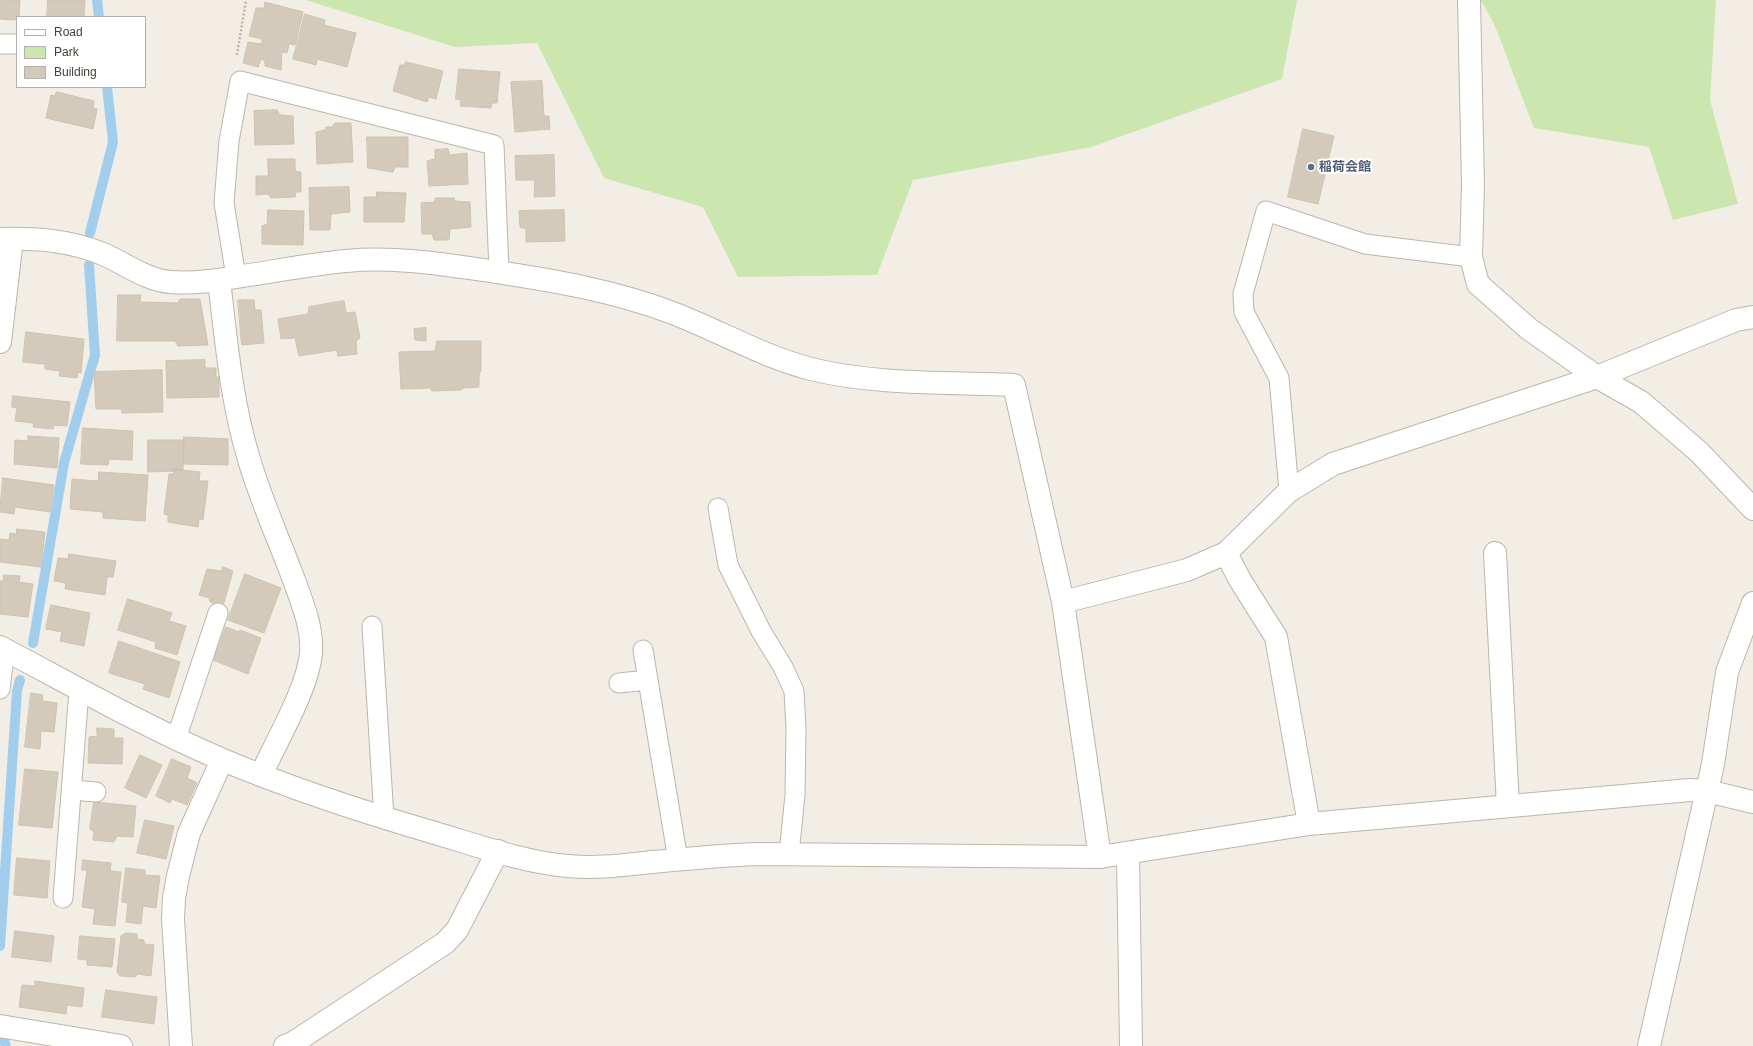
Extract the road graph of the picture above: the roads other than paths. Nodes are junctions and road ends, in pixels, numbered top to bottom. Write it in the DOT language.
graph roads {
  1 [pos="1469,0"];
  2 [pos="0,44"];
  3 [pos="16,44"];
  4 [pos="6,239"];
  5 [pos="1471,257"];
  6 [pos="499,272"];
  7 [pos="228,278"];
  8 [pos="1753,317"];
  9 [pos="0,342"];
  10 [pos="1597,377"];
  11 [pos="1289,491"];
  12 [pos="718,508"];
  13 [pos="1753,509"];
  14 [pos="1226,553"];
  15 [pos="1495,553"];
  16 [pos="1064,602"];
  17 [pos="1753,603"];
  18 [pos="218,613"];
  19 [pos="372,626"];
  20 [pos="2,648"];
  21 [pos="643,650"];
  22 [pos="648,680"];
  23 [pos="619,683"];
  24 [pos="0,689"];
  25 [pos="79,690"];
  26 [pos="176,738"];
  27 [pos="222,760"];
  28 [pos="261,776"];
  29 [pos="72,790"];
  30 [pos="1707,791"];
  31 [pos="96,792"];
  32 [pos="1753,802"];
  33 [pos="1508,806"];
  34 [pos="384,818"];
  35 [pos="1309,824"];
  36 [pos="498,851"];
  37 [pos="1128,853"];
  38 [pos="789,854"];
  39 [pos="1100,857"];
  40 [pos="678,860"];
  41 [pos="63,898"];
  42 [pos="0,1026"];
  43 [pos="121,1046"];
  44 [pos="181,1046"];
  45 [pos="285,1046"];
  46 [pos="1130,1046"];
  47 [pos="1648,1046"];
  1 -- 5 [label="street"];
  2 -- 3 [label="lane"];
  4 -- 7 [label="street"];
  4 -- 9 [label="street"];
  5 -- 10 [label="street"];
  5 -- 11 [label="lane"];
  6 -- 7 [label="street"];
  6 -- 7 [label="lane"];
  6 -- 16 [label="street"];
  7 -- 28 [label="street"];
  8 -- 10 [label="street"];
  10 -- 11 [label="street"];
  10 -- 13 [label="street"];
  11 -- 14 [label="street"];
  12 -- 38 [label="lane"];
  14 -- 16 [label="street"];
  14 -- 35 [label="street"];
  15 -- 33 [label="street"];
  16 -- 39 [label="street"];
  17 -- 30 [label="street"];
  18 -- 26 [label="lane"];
  19 -- 34 [label="lane"];
  20 -- 24 [label="lane"];
  20 -- 25 [label="street"];
  21 -- 22 [label="lane"];
  22 -- 23 [label="lane"];
  22 -- 40 [label="lane"];
  25 -- 26 [label="street"];
  25 -- 29 [label="lane"];
  26 -- 27 [label="street"];
  27 -- 28 [label="street"];
  27 -- 44 [label="street"];
  28 -- 34 [label="street"];
  29 -- 31 [label="lane"];
  29 -- 41 [label="lane"];
  30 -- 32 [label="street"];
  30 -- 33 [label="street"];
  30 -- 47 [label="street"];
  33 -- 35 [label="street"];
  34 -- 36 [label="street"];
  35 -- 37 [label="street"];
  36 -- 40 [label="street"];
  36 -- 45 [label="street"];
  37 -- 39 [label="street"];
  37 -- 46 [label="street"];
  38 -- 39 [label="street"];
  38 -- 40 [label="street"];
  42 -- 43 [label="street"];
}
